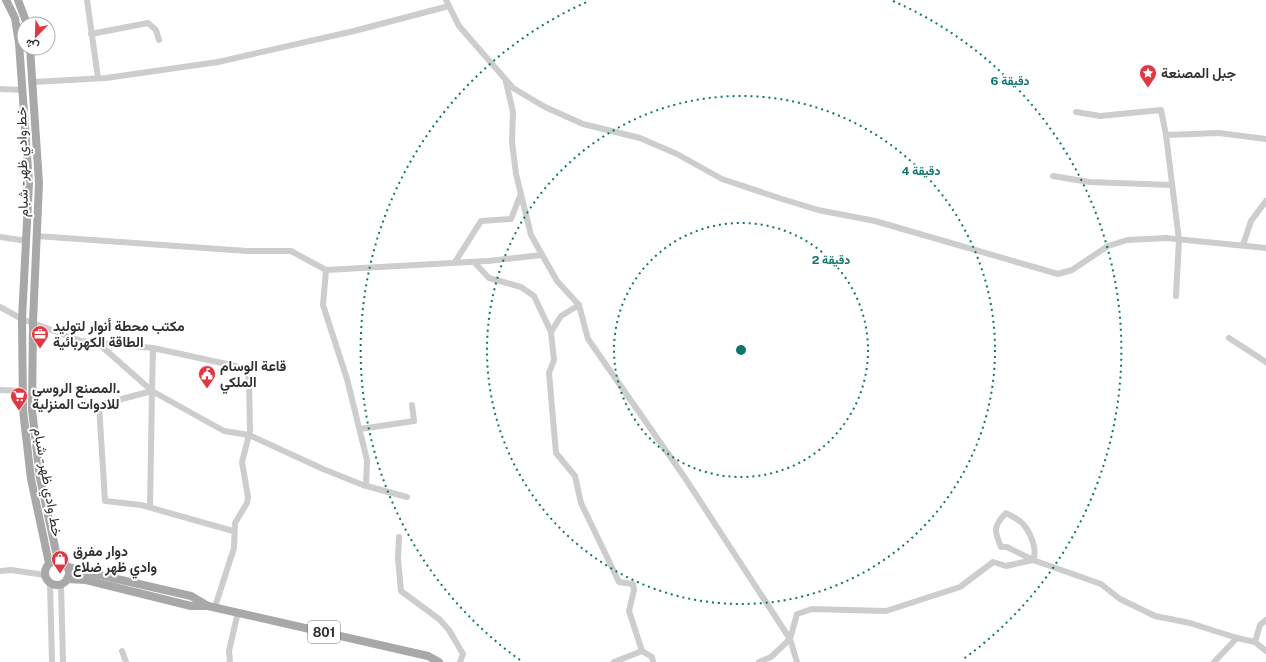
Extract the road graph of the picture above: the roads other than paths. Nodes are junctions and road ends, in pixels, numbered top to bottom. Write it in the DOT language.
graph roads {
  1 [pos="6,0"];
  2 [pos="18,0"];
  3 [pos="87,0"];
  4 [pos="448,3"];
  5 [pos="24,16"];
  6 [pos="91,34"];
  7 [pos="160,40"];
  8 [pos="31,56"];
  9 [pos="98,78"];
  10 [pos="504,78"];
  11 [pos="33,82"];
  12 [pos="0,89"];
  13 [pos="23,90"];
  14 [pos="1076,112"];
  15 [pos="1166,135"];
  16 [pos="1266,139"];
  17 [pos="1053,176"];
  18 [pos="1172,185"];
  19 [pos="520,196"];
  20 [pos="1266,201"];
  21 [pos="36,236"];
  22 [pos="0,237"];
  23 [pos="1179,240"];
  24 [pos="27,241"];
  25 [pos="1243,245"];
  26 [pos="1266,248"];
  27 [pos="542,255"];
  28 [pos="455,262"];
  29 [pos="474,262"];
  30 [pos="326,270"];
  31 [pos="1176,296"];
  32 [pos="579,305"];
  33 [pos="0,307"];
  34 [pos="22,319"];
  35 [pos="33,322"];
  36 [pos="552,332"];
  37 [pos="1229,338"];
  38 [pos="99,344"];
  39 [pos="153,348"];
  40 [pos="1266,362"];
  41 [pos="0,390"];
  42 [pos="23,391"];
  43 [pos="152,391"];
  44 [pos="412,405"];
  45 [pos="360,429"];
  46 [pos="249,435"];
  47 [pos="366,486"];
  48 [pos="406,497"];
  49 [pos="150,507"];
  50 [pos="233,531"];
  51 [pos="399,537"];
  52 [pos="1033,560"];
  53 [pos="58,561"];
  54 [pos="49,563"];
  55 [pos="66,566"];
  56 [pos="0,571"];
  57 [pos="45,575"];
  58 [pos="64,581"];
  59 [pos="50,583"];
  60 [pos="212,607"];
  61 [pos="238,612"];
  62 [pos="1266,620"];
  63 [pos="1237,638"];
  64 [pos="790,639"];
  65 [pos="1255,642"];
  66 [pos="122,651"];
  67 [pos="642,651"];
  68 [pos="1266,651"];
  69 [pos="52,662"];
  70 [pos="63,662"];
  71 [pos="126,662"];
  72 [pos="230,662"];
  73 [pos="439,662"];
  74 [pos="460,662"];
  75 [pos="614,662"];
  76 [pos="653,662"];
  77 [pos="759,662"];
  78 [pos="797,662"];
  79 [pos="1214,662"];
  1 -- 13 [label="main road, خط وادي ظهر - شبام"];
  2 -- 5 [label="main road"];
  3 -- 6 [label="street"];
  4 -- 9 [label="street"];
  4 -- 10 [label="street"];
  6 -- 7 [label="street"];
  6 -- 9 [label="street"];
  8 -- 11 [label="main road, خط وادي ظهر - شبام"];
  9 -- 11 [label="street"];
  10 -- 19 [label="street"];
  10 -- 23 [label="street"];
  11 -- 21 [label="main road, خط وادي ظهر - شبام"];
  12 -- 13 [label="street"];
  13 -- 24 [label="main road, خط وادي ظهر - شبام"];
  14 -- 15 [label="street"];
  15 -- 16 [label="street"];
  15 -- 18 [label="street"];
  17 -- 18 [label="street"];
  18 -- 23 [label="street"];
  19 -- 27 [label="street"];
  19 -- 28 [label="street"];
  20 -- 25 [label="street"];
  21 -- 30 [label="street"];
  21 -- 35 [label="main road, خط وادي ظهر - شبام"];
  22 -- 24 [label="street"];
  23 -- 25 [label="street"];
  23 -- 31 [label="street"];
  24 -- 34 [label="main road, خط وادي ظهر - شبام"];
  25 -- 26 [label="street"];
  27 -- 29 [label="street"];
  27 -- 32 [label="street"];
  28 -- 29 [label="street"];
  28 -- 30 [label="street"];
  29 -- 36 [label="street"];
  30 -- 45 [label="street"];
  32 -- 36 [label="street"];
  32 -- 64 [label="street"];
  33 -- 34 [label="street"];
  34 -- 35 [label="street"];
  34 -- 42 [label="main road, خط وادي ظهر - شبام"];
  35 -- 38 [label="street"];
  35 -- 53 [label="main road, خط وادي ظهر - شبام"];
  36 -- 67 [label="street"];
  37 -- 40 [label="street"];
  38 -- 39 [label="street"];
  38 -- 43 [label="street"];
  39 -- 43 [label="street"];
  39 -- 46 [label="street"];
  41 -- 42 [label="street"];
  42 -- 54 [label="main road, خط وادي ظهر - شبام"];
  43 -- 46 [label="street"];
  43 -- 49 [label="street"];
  43 -- 49 [label="street"];
  44 -- 45 [label="street"];
  45 -- 47 [label="street"];
  46 -- 47 [label="street"];
  46 -- 50 [label="street"];
  47 -- 48 [label="street"];
  49 -- 50 [label="street"];
  50 -- 60 [label="street"];
  51 -- 74 [label="street"];
  52 -- 52 [label="street"];
  52 -- 63 [label="street"];
  52 -- 64 [label="street"];
  53 -- 54 [label="main road"];
  53 -- 55 [label="main road"];
  54 -- 57 [label="main road"];
  55 -- 58 [label="main road"];
  55 -- 60 [label="main road, 801"];
  56 -- 57 [label="street"];
  57 -- 59 [label="main road"];
  58 -- 59 [label="main road"];
  58 -- 60 [label="main road, 801"];
  58 -- 70 [label="street"];
  59 -- 69 [label="street"];
  60 -- 61 [label="main road, 801"];
  61 -- 72 [label="street"];
  61 -- 73 [label="main road, 801"];
  62 -- 65 [label="street"];
  63 -- 65 [label="street"];
  63 -- 79 [label="street"];
  64 -- 77 [label="street"];
  64 -- 78 [label="street"];
  65 -- 68 [label="street"];
  66 -- 71 [label="street"];
  67 -- 75 [label="street"];
  67 -- 76 [label="street"];
}
